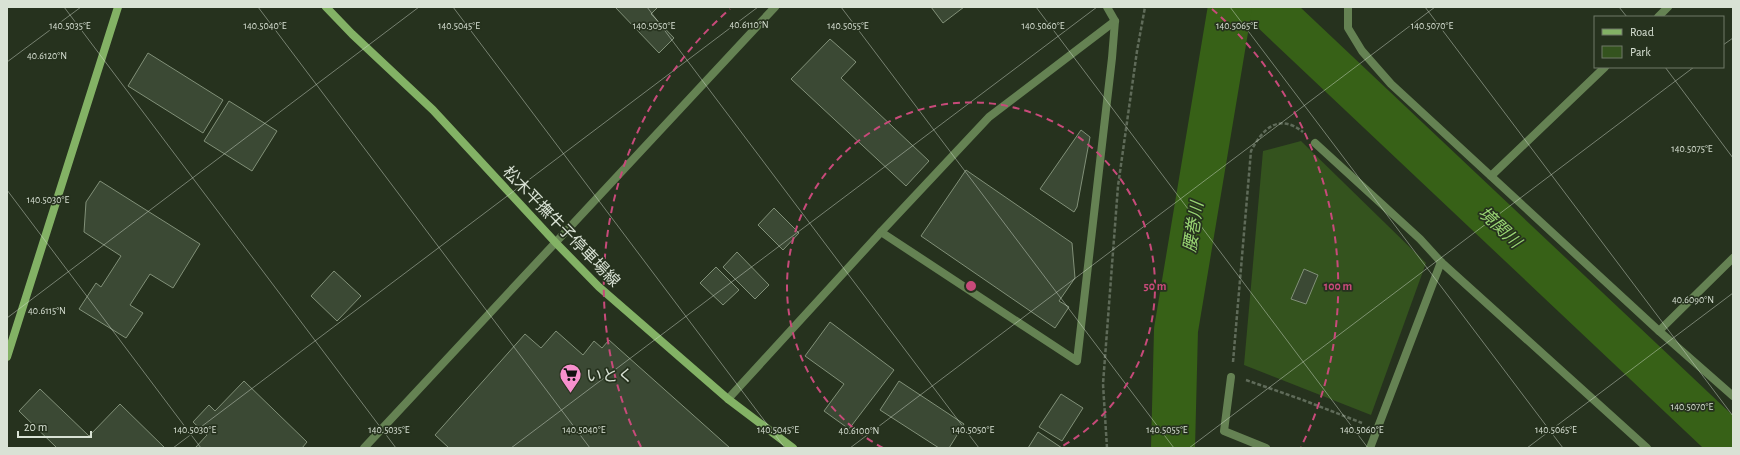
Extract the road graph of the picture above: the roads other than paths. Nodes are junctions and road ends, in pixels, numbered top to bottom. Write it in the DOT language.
graph roads {
  1 [pos="118,7"];
  2 [pos="326,7"];
  3 [pos="775,7"];
  4 [pos="1107,7"];
  5 [pos="1348,7"];
  6 [pos="1668,7"];
  7 [pos="1659,16"];
  8 [pos="1115,21"];
  9 [pos="1604,68"];
  10 [pos="1315,143"];
  11 [pos="1491,176"];
  12 [pos="881,232"];
  13 [pos="556,243"];
  14 [pos="1733,258"];
  15 [pos="1441,262"];
  16 [pos="1659,331"];
  17 [pos="7,357"];
  18 [pos="1232,377"];
  19 [pos="1733,396"];
  20 [pos="728,399"];
  21 [pos="791,447"];
  22 [pos="364,448"];
  23 [pos="1266,448"];
  24 [pos="1370,448"];
  25 [pos="1647,448"];
  1 -- 17 [label="main road"];
  2 -- 13 [label="main road, 松木平撫牛子停車場線"];
  3 -- 13 [label="street"];
  4 -- 8 [label="street"];
  5 -- 11 [label="street"];
  6 -- 7 [label="street"];
  8 -- 12 [label="street"];
  8 -- 12 [label="street"];
  9 -- 11 [label="street"];
  10 -- 15 [label="street"];
  11 -- 16 [label="street"];
  12 -- 20 [label="street"];
  13 -- 20 [label="main road, 松木平撫牛子停車場線"];
  13 -- 22 [label="street"];
  14 -- 16 [label="street"];
  15 -- 24 [label="street"];
  15 -- 25 [label="street"];
  16 -- 19 [label="street"];
  18 -- 23 [label="street"];
  20 -- 21 [label="main road, 松木平撫牛子停車場線"];
}
